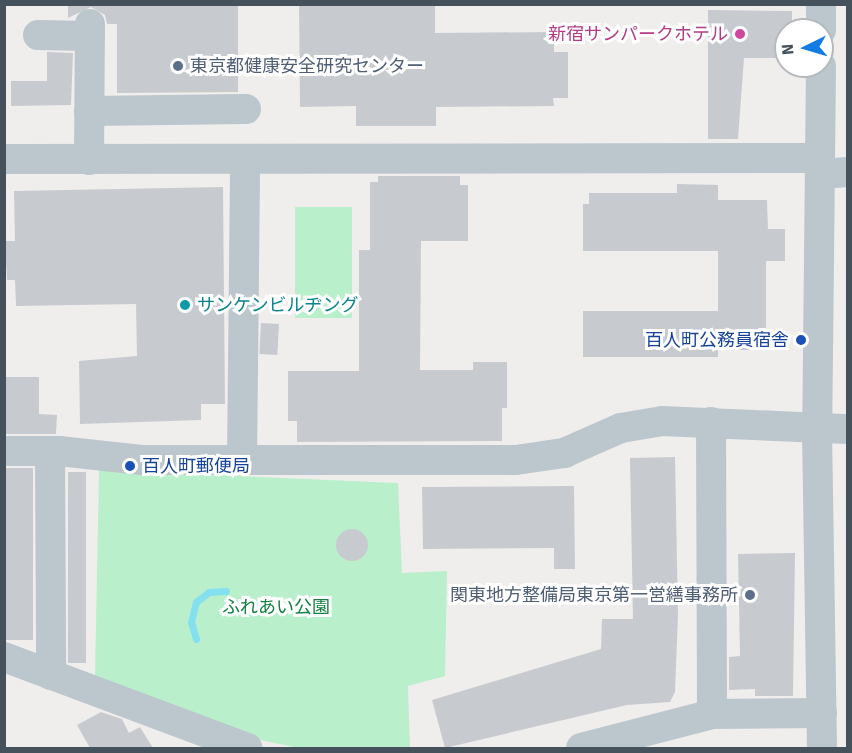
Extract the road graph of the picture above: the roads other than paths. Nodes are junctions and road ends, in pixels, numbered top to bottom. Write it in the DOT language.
graph roads {
  1 [pos="90,17"];
  2 [pos="38,35"];
  3 [pos="830,78"];
  4 [pos="246,109"];
  5 [pos="89,111"];
  6 [pos="4,159"];
  7 [pos="89,159"];
  8 [pos="245,160"];
  9 [pos="829,168"];
  10 [pos="711,422"];
  11 [pos="848,429"];
  12 [pos="818,430"];
  13 [pos="4,451"];
  14 [pos="50,451"];
  15 [pos="242,461"];
  16 [pos="834,566"];
  17 [pos="4,657"];
  18 [pos="51,675"];
  19 [pos="834,681"];
  20 [pos="822,713"];
  21 [pos="712,714"];
  22 [pos="248,748"];
  23 [pos="581,748"];
  24 [pos="822,748"];
  1 -- 2 [label="street"];
  1 -- 5 [label="street"];
  3 -- 9 [label="street"];
  4 -- 5 [label="street"];
  5 -- 7 [label="street"];
  6 -- 7 [label="street"];
  7 -- 8 [label="street"];
  8 -- 9 [label="street"];
  8 -- 15 [label="street"];
  9 -- 12 [label="street"];
  10 -- 12 [label="street"];
  10 -- 15 [label="street"];
  10 -- 21 [label="street"];
  11 -- 12 [label="street"];
  12 -- 16 [label="street"];
  13 -- 14 [label="street"];
  14 -- 15 [label="street"];
  14 -- 18 [label="street"];
  16 -- 19 [label="street"];
  17 -- 18 [label="street"];
  18 -- 22 [label="street"];
  19 -- 20 [label="street"];
  20 -- 21 [label="street"];
  20 -- 24 [label="street"];
  21 -- 23 [label="street"];
}
